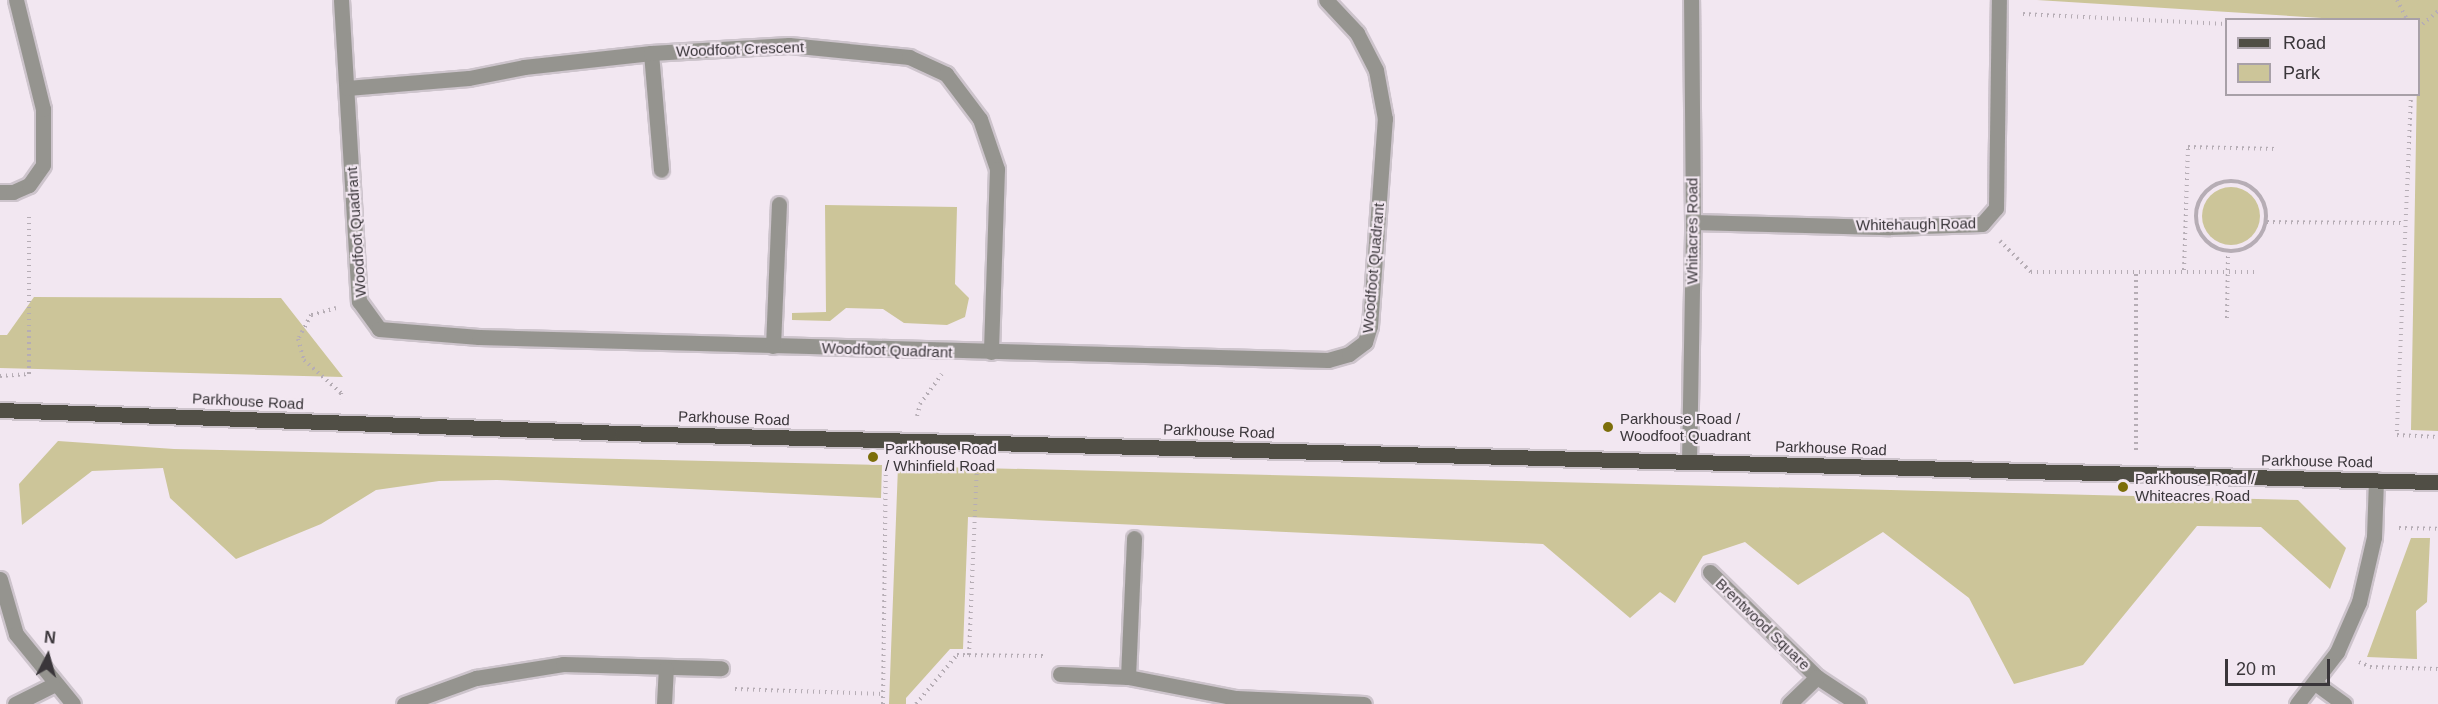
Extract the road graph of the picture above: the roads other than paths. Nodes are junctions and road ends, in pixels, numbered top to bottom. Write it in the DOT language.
graph roads {
  1 [pos="16,0"];
  2 [pos="341,0"];
  3 [pos="1326,0"];
  4 [pos="1691,0"];
  5 [pos="1999,7"];
  6 [pos="651,53"];
  7 [pos="347,88"];
  8 [pos="661,170"];
  9 [pos="0,192"];
  10 [pos="779,204"];
  11 [pos="1693,222"];
  12 [pos="773,346"];
  13 [pos="991,352"];
  14 [pos="0,410"];
  15 [pos="1689,462"];
  16 [pos="2376,480"];
  17 [pos="2438,482"];
  18 [pos="1134,538"];
  19 [pos="1710,572"];
  20 [pos="0,579"];
  21 [pos="721,668"];
  22 [pos="666,669"];
  23 [pos="1060,674"];
  24 [pos="1128,677"];
  25 [pos="1817,677"];
  26 [pos="2315,682"];
  27 [pos="53,685"];
  28 [pos="15,704"];
  29 [pos="73,704"];
  30 [pos="404,704"];
  31 [pos="664,704"];
  32 [pos="1364,704"];
  33 [pos="1790,704"];
  34 [pos="1858,704"];
  35 [pos="2297,704"];
  36 [pos="2344,704"];
  1 -- 9 [label="street"];
  2 -- 7 [label="street, Woodfoot Quadrant"];
  3 -- 13 [label="street, Woodfoot Quadrant"];
  4 -- 11 [label="street, Whitacres Road"];
  5 -- 11 [label="street, Whitehaugh Road"];
  6 -- 7 [label="street, Woodfoot Crescent"];
  6 -- 8 [label="street"];
  6 -- 13 [label="street, Woodfoot Crescent"];
  7 -- 12 [label="street, Woodfoot Quadrant"];
  10 -- 12 [label="street"];
  11 -- 15 [label="street, Whitacres Road"];
  12 -- 13 [label="street, Woodfoot Quadrant"];
  14 -- 15 [label="main road, Parkhouse Road"];
  15 -- 16 [label="main road, Parkhouse Road"];
  16 -- 17 [label="main road, Parkhouse Road"];
  16 -- 26 [label="street"];
  18 -- 24 [label="street"];
  19 -- 25 [label="street, Brentwood Square"];
  20 -- 27 [label="street"];
  21 -- 22 [label="street"];
  22 -- 30 [label="street"];
  22 -- 31 [label="street"];
  23 -- 24 [label="street"];
  24 -- 32 [label="street"];
  25 -- 33 [label="street, Brentwood Square"];
  25 -- 34 [label="street, Brentwood Square"];
  26 -- 35 [label="street"];
  26 -- 36 [label="street"];
  27 -- 28 [label="street"];
  27 -- 29 [label="street"];
}
